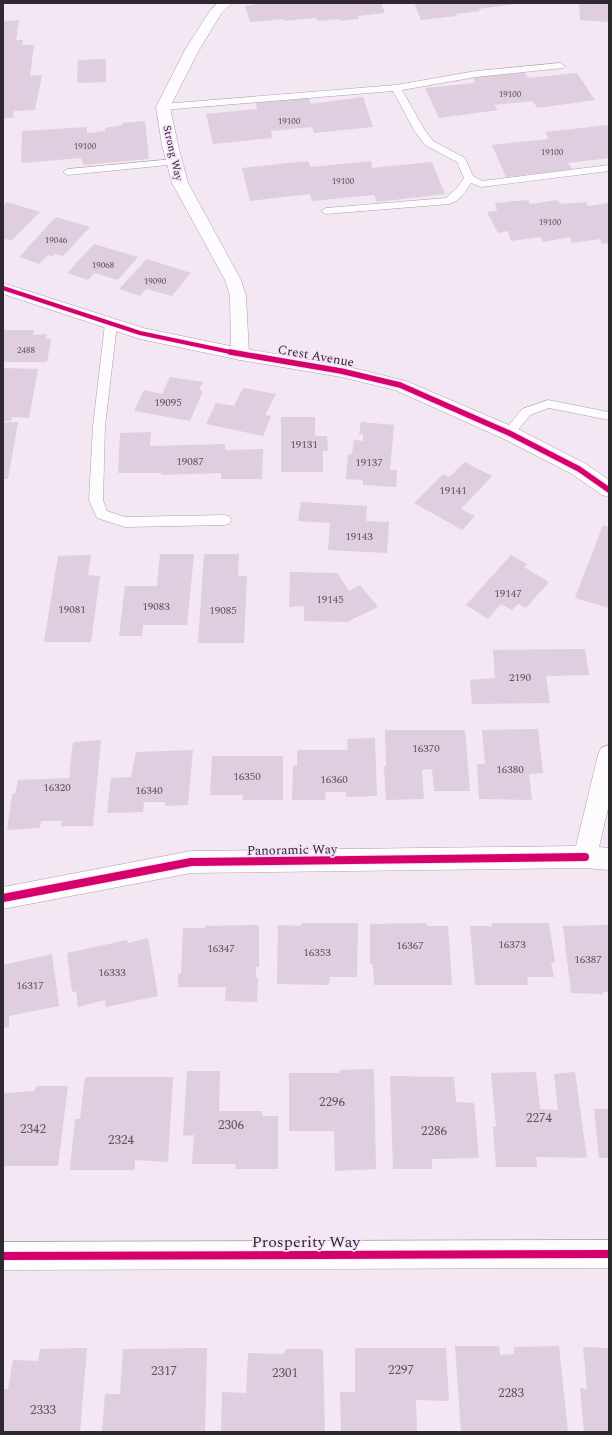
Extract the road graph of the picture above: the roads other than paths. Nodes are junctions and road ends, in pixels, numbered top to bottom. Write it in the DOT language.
graph roads {
  1 [pos="225,3"];
  2 [pos="560,66"];
  3 [pos="396,88"];
  4 [pos="163,107"];
  5 [pos="174,162"];
  6 [pos="609,168"];
  7 [pos="68,172"];
  8 [pos="469,178"];
  9 [pos="326,212"];
  10 [pos="3,288"];
  11 [pos="111,324"];
  12 [pos="240,354"];
  13 [pos="609,416"];
  14 [pos="508,433"];
  15 [pos="579,469"];
  16 [pos="609,478"];
  17 [pos="609,490"];
  18 [pos="224,520"];
  19 [pos="609,755"];
  20 [pos="585,857"];
  21 [pos="609,859"];
  22 [pos="3,898"];
  23 [pos="609,1254"];
  24 [pos="3,1256"];
  1 -- 4 [label="street, Strong Way"];
  2 -- 3 [label="lane"];
  3 -- 4 [label="lane"];
  3 -- 8 [label="lane"];
  4 -- 5 [label="street, Strong Way"];
  5 -- 7 [label="lane"];
  5 -- 12 [label="street, Strong Way"];
  6 -- 8 [label="lane"];
  8 -- 9 [label="lane"];
  10 -- 11 [label="street, Crest Avenue"];
  11 -- 12 [label="street, Crest Avenue"];
  11 -- 18 [label="lane"];
  12 -- 14 [label="street, Crest Avenue"];
  13 -- 14 [label="lane"];
  14 -- 15 [label="street, Crest Avenue"];
  15 -- 16 [label="street, Crest Avenue"];
  15 -- 17 [label="street, Crest Avenue"];
  19 -- 20 [label="street"];
  20 -- 21 [label="street"];
  20 -- 22 [label="street, Panoramic Way"];
  23 -- 24 [label="street, Prosperity Way"];
}
